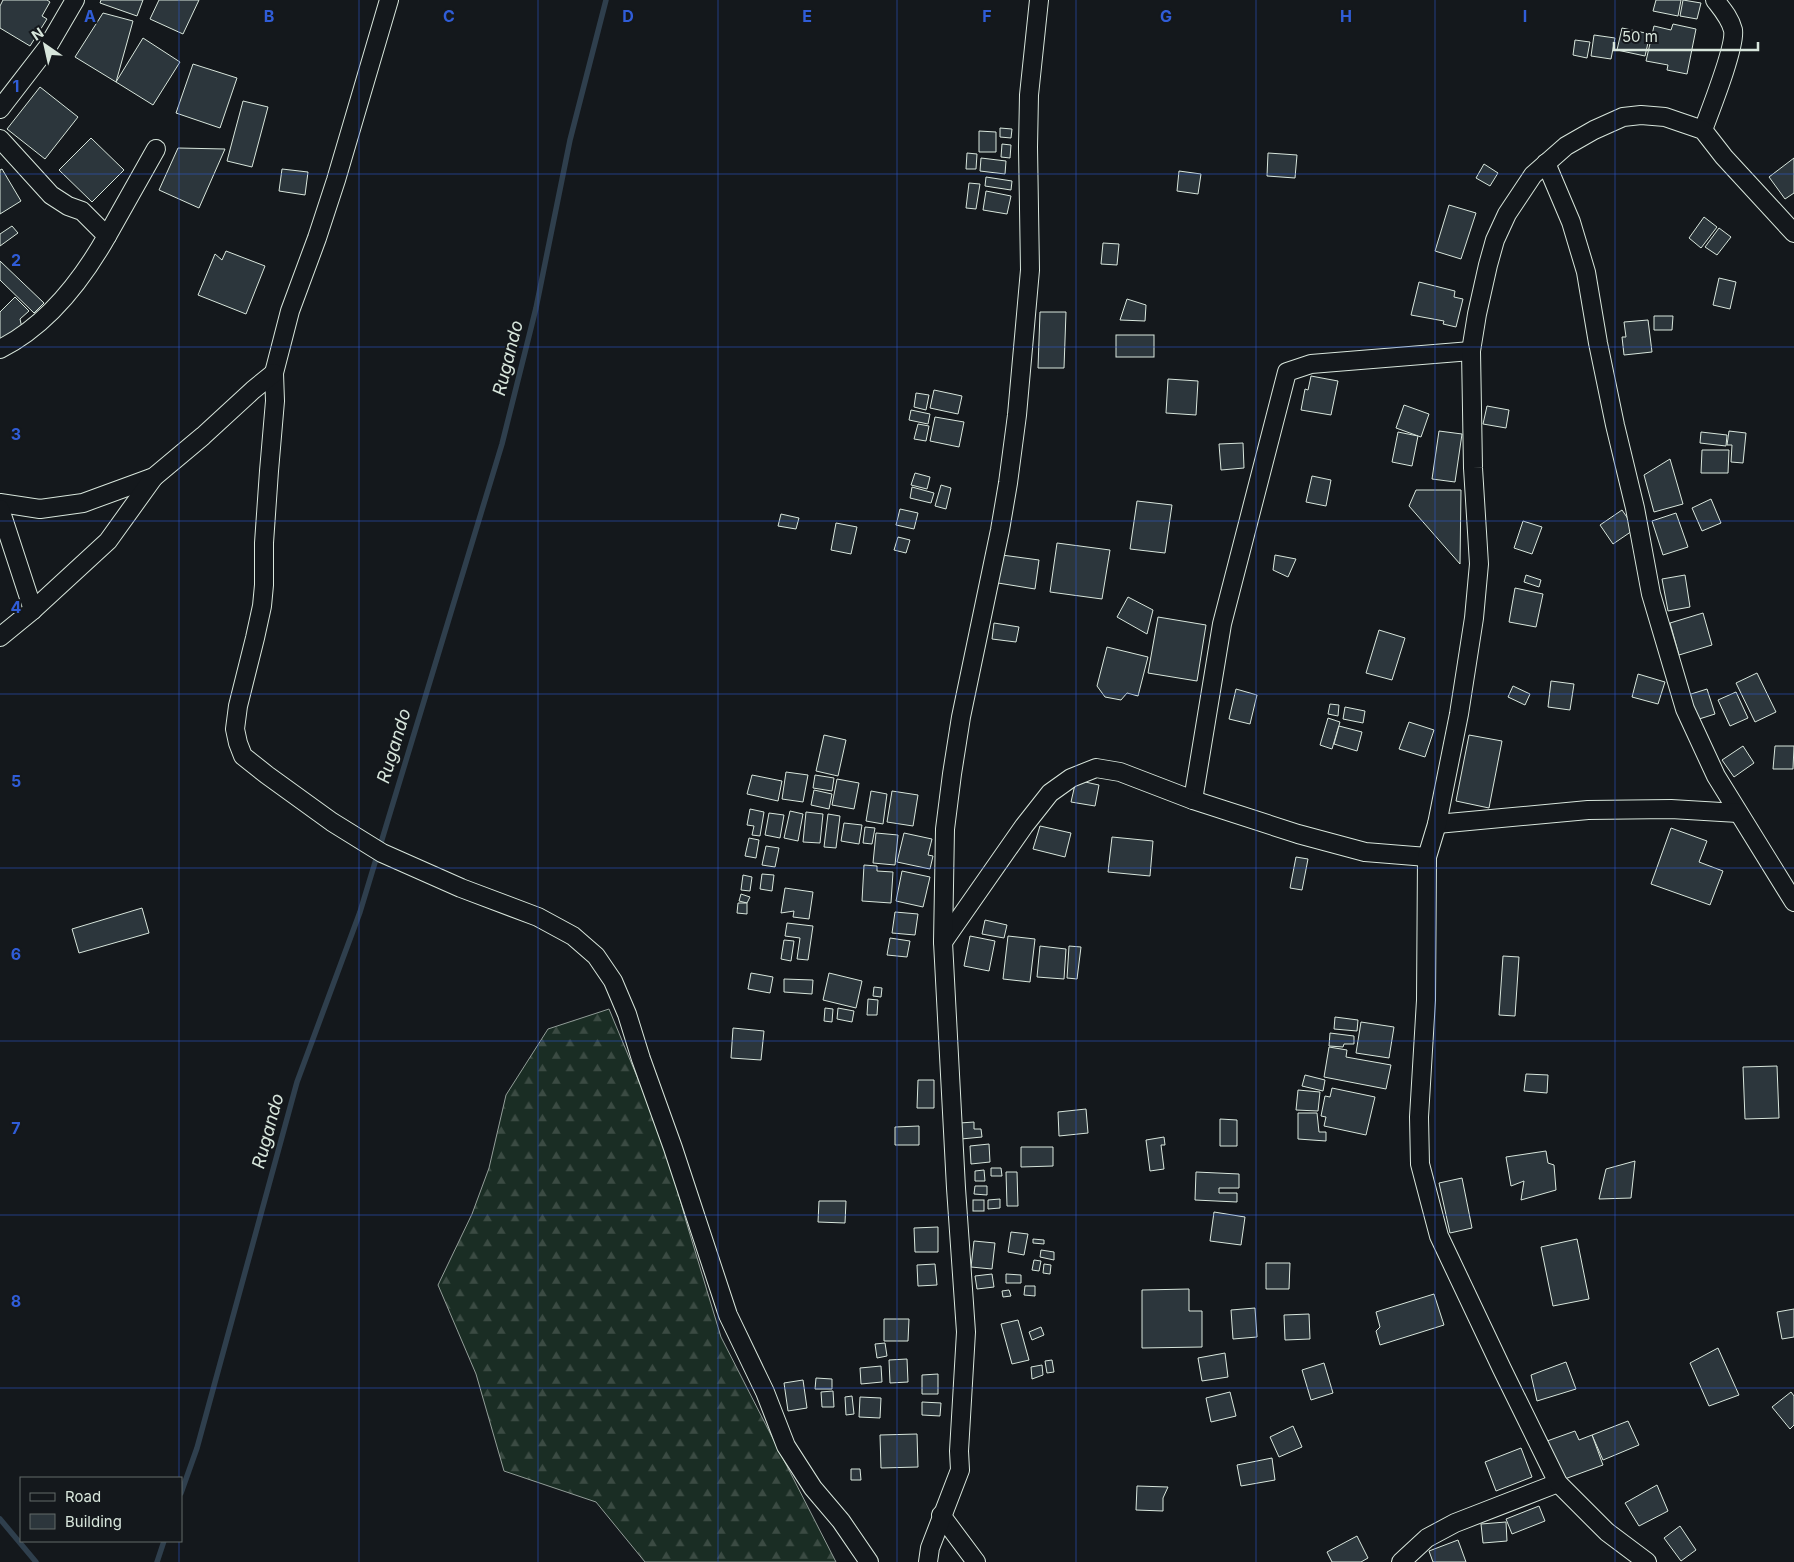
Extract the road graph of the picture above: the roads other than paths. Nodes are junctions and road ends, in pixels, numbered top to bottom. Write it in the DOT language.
graph roads {
  1 [pos="75,0"];
  2 [pos="390,0"];
  3 [pos="1039,0"];
  4 [pos="1714,0"];
  5 [pos="0,109"];
  6 [pos="1703,130"];
  7 [pos="0,139"];
  8 [pos="156,149"];
  9 [pos="1546,163"];
  10 [pos="1794,233"];
  11 [pos="107,236"];
  12 [pos="0,349"];
  13 [pos="1471,351"];
  14 [pos="274,373"];
  15 [pos="154,477"];
  16 [pos="0,504"];
  17 [pos="0,509"];
  18 [pos="33,610"];
  19 [pos="0,637"];
  20 [pos="1193,800"];
  21 [pos="1738,813"];
  22 [pos="1436,824"];
  23 [pos="1427,857"];
  24 [pos="1794,902"];
  25 [pos="943,942"];
  26 [pos="1558,1483"];
  27 [pos="941,1515"];
  28 [pos="869,1562"];
  29 [pos="928,1562"];
  30 [pos="976,1562"];
  31 [pos="1401,1562"];
  32 [pos="1647,1562"];
  1 -- 5 [label="street"];
  2 -- 14 [label="street"];
  3 -- 25 [label="street"];
  4 -- 6 [label="street"];
  6 -- 9 [label="street"];
  6 -- 10 [label="street"];
  7 -- 11 [label="street"];
  8 -- 11 [label="street"];
  9 -- 13 [label="street"];
  9 -- 21 [label="street"];
  11 -- 12 [label="street"];
  13 -- 20 [label="street"];
  13 -- 22 [label="street"];
  14 -- 15 [label="street"];
  14 -- 28 [label="street"];
  15 -- 16 [label="street"];
  15 -- 18 [label="street"];
  17 -- 18 [label="street"];
  18 -- 19 [label="street"];
  20 -- 23 [label="street"];
  20 -- 25 [label="street"];
  21 -- 22 [label="street"];
  21 -- 24 [label="street"];
  22 -- 23 [label="street"];
  23 -- 26 [label="street"];
  25 -- 27 [label="street"];
  26 -- 31 [label="street"];
  26 -- 32 [label="street"];
  27 -- 29 [label="street"];
  27 -- 30 [label="street"];
}
